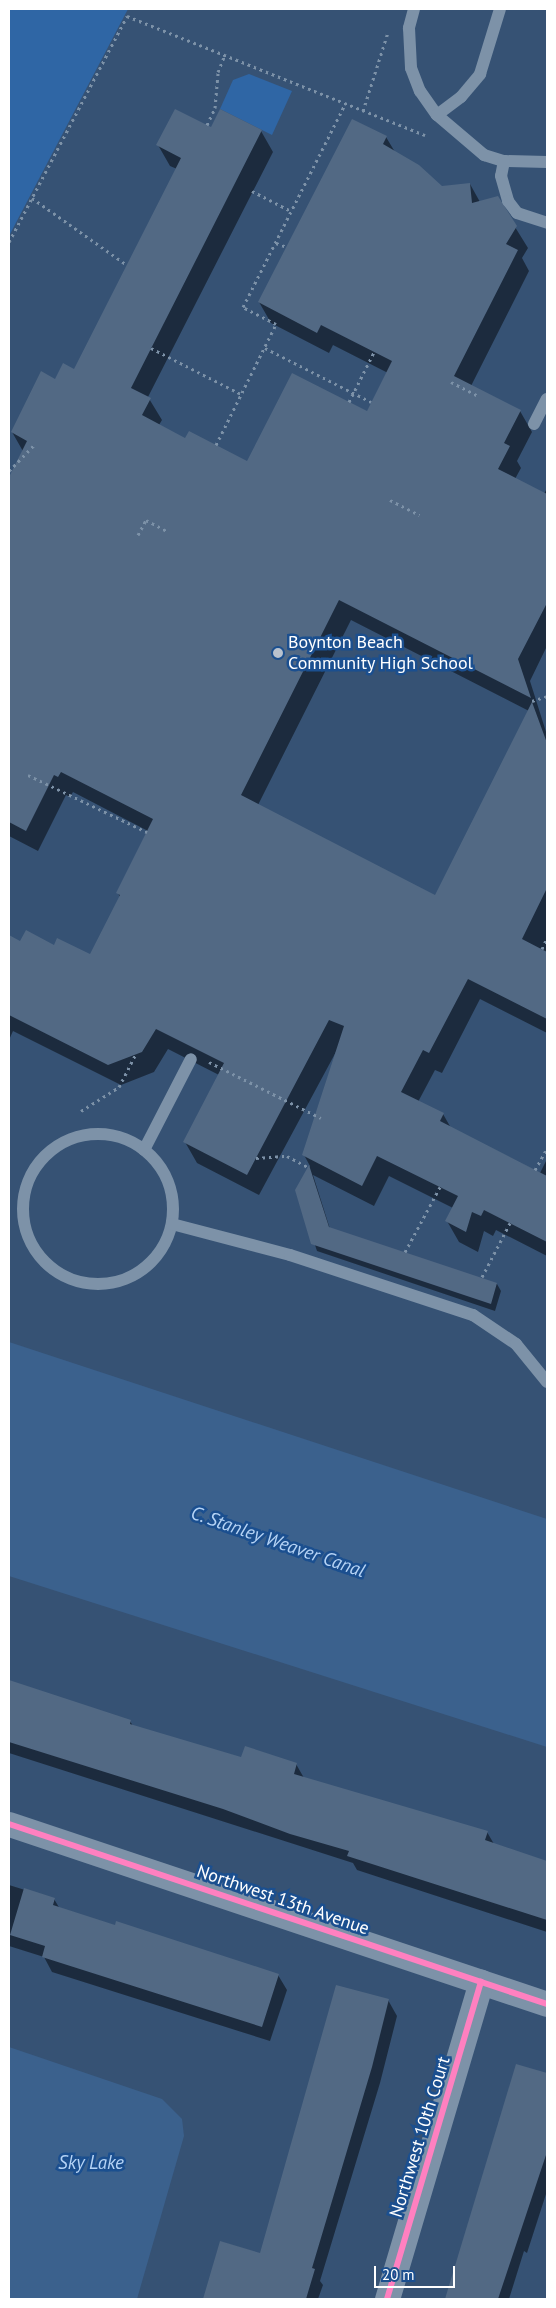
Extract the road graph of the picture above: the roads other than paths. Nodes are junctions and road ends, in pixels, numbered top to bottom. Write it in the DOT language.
graph roads {
  1 [pos="414,9"];
  2 [pos="500,9"];
  3 [pos="437,115"];
  4 [pos="504,161"];
  5 [pos="547,162"];
  6 [pos="547,223"];
  7 [pos="547,399"];
  8 [pos="534,424"];
  9 [pos="191,1059"];
  10 [pos="144,1150"];
  11 [pos="172,1224"];
  12 [pos="547,1382"];
  13 [pos="9,1824"];
  14 [pos="481,1982"];
  15 [pos="547,2004"];
  16 [pos="387,2299"];
  1 -- 3 [label="lane"];
  2 -- 3 [label="lane"];
  3 -- 4 [label="lane"];
  4 -- 5 [label="lane"];
  4 -- 6 [label="lane"];
  7 -- 8 [label="lane"];
  9 -- 10 [label="lane"];
  10 -- 11 [label="lane"];
  10 -- 11 [label="lane"];
  11 -- 12 [label="lane"];
  13 -- 14 [label="street, Northwest 13th Avenue"];
  14 -- 15 [label="street, Northwest 13th Avenue"];
  14 -- 16 [label="street, Northwest 10th Court"];
}
